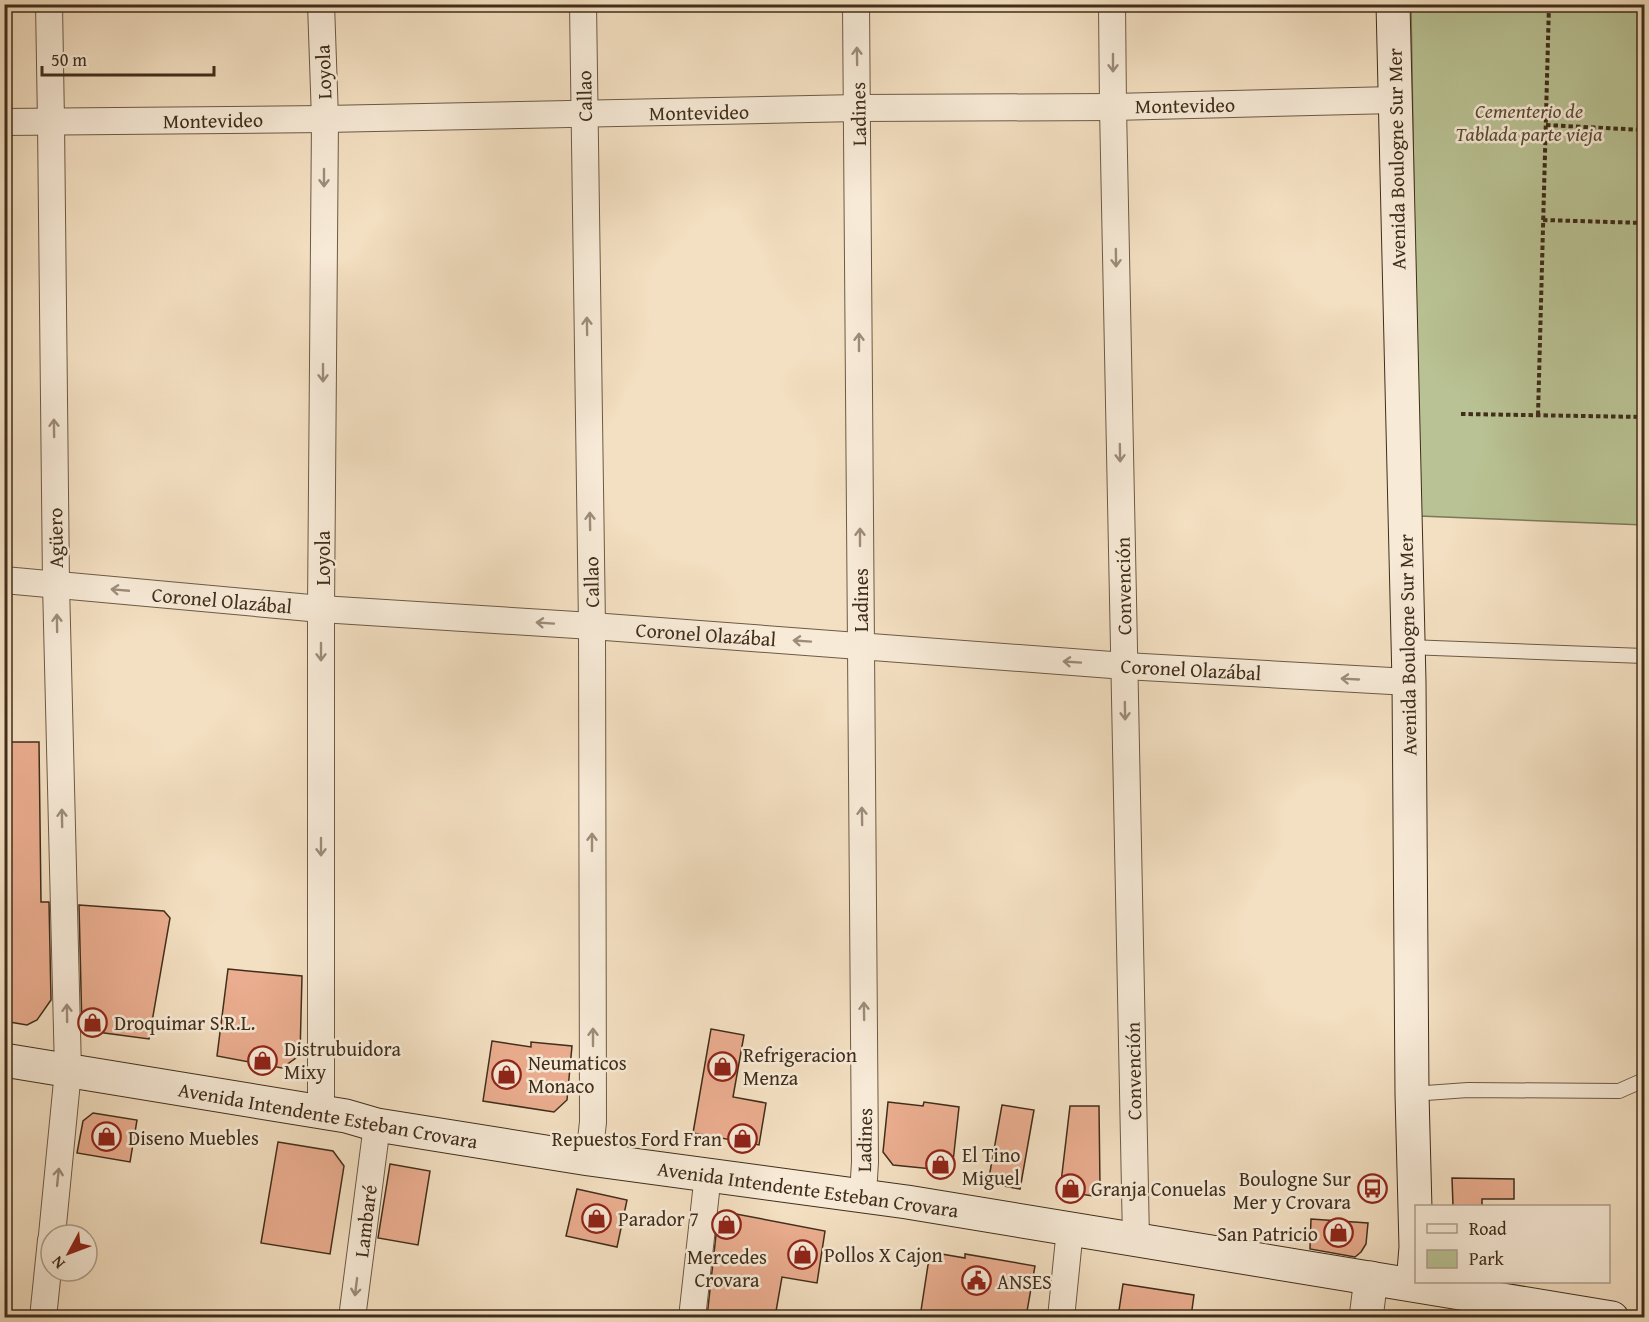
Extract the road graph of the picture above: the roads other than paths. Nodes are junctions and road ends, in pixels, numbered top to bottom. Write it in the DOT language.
graph roads {
  1 [pos="49,4"];
  2 [pos="321,4"];
  3 [pos="583,4"];
  4 [pos="856,4"];
  5 [pos="1112,4"];
  6 [pos="1393,4"];
  7 [pos="1394,100"];
  8 [pos="1113,106"];
  9 [pos="858,108"];
  10 [pos="584,114"];
  11 [pos="324,119"];
  12 [pos="4,122"];
  13 [pos="51,122"];
  14 [pos="4,580"];
  15 [pos="56,584"];
  16 [pos="321,609"];
  17 [pos="592,626"];
  18 [pos="860,645"];
  19 [pos="1408,647"];
  20 [pos="1644,656"];
  21 [pos="1125,666"];
  22 [pos="1408,682"];
  23 [pos="4,1060"];
  24 [pos="68,1071"];
  25 [pos="1644,1080"];
  26 [pos="1412,1094"];
  27 [pos="321,1112"];
  28 [pos="377,1125"];
  29 [pos="590,1158"];
  30 [pos="708,1174"];
  31 [pos="863,1196"];
  32 [pos="1415,1209"];
  33 [pos="53,1223"];
  34 [pos="1070,1229"];
  35 [pos="1136,1239"];
  36 [pos="1415,1259"];
  37 [pos="1371,1278"];
  38 [pos="47,1283"];
  39 [pos="1413,1284"];
  40 [pos="43,1317"];
  41 [pos="352,1317"];
  42 [pos="692,1317"];
  43 [pos="1060,1317"];
  44 [pos="1366,1317"];
  45 [pos="1612,1317"];
  1 -- 13 [label="street, Agüero"];
  2 -- 11 [label="street, Loyola"];
  3 -- 10 [label="street, Callao"];
  9 -- 4 [label="street, Ladines, one-way"];
  5 -- 8 [label="street, Convención, one-way"];
  6 -- 7 [label="main road, Avenida Boulogne Sur Mer"];
  7 -- 8 [label="street, Montevideo"];
  7 -- 19 [label="main road, Avenida Boulogne Sur Mer"];
  8 -- 9 [label="street, Montevideo"];
  8 -- 21 [label="street, Convención, one-way"];
  9 -- 10 [label="street, Montevideo"];
  18 -- 9 [label="street, Ladines, one-way"];
  10 -- 11 [label="street, Montevideo"];
  17 -- 10 [label="street, Callao, one-way"];
  11 -- 13 [label="street, Montevideo"];
  11 -- 16 [label="street, Loyola, one-way"];
  12 -- 13 [label="street, Montevideo"];
  15 -- 13 [label="street, Agüero, one-way"];
  14 -- 15 [label="street, Coronel Olazábal"];
  16 -- 15 [label="street, Coronel Olazábal, one-way"];
  24 -- 15 [label="street, Agüero, one-way"];
  17 -- 16 [label="street, Coronel Olazábal, one-way"];
  16 -- 27 [label="street, Loyola, one-way"];
  18 -- 17 [label="street, Coronel Olazábal, one-way"];
  29 -- 17 [label="street, Callao, one-way"];
  21 -- 18 [label="street, Coronel Olazábal, one-way"];
  31 -- 18 [label="street, Ladines, one-way"];
  19 -- 20 [label="lane"];
  19 -- 22 [label="main road, Avenida Boulogne Sur Mer"];
  22 -- 21 [label="street, Coronel Olazábal, one-way"];
  21 -- 35 [label="street, Convención, one-way"];
  22 -- 26 [label="main road, Avenida Boulogne Sur Mer"];
  23 -- 24 [label="main road, Avenida Intendente Esteban Crovara"];
  24 -- 27 [label="main road, Avenida Intendente Esteban Crovara"];
  33 -- 24 [label="street, Agüero, one-way"];
  25 -- 26 [label="lane"];
  26 -- 32 [label="main road, Avenida Boulogne Sur Mer"];
  27 -- 28 [label="main road, Avenida Intendente Esteban Crovara"];
  28 -- 29 [label="main road, Avenida Intendente Esteban Crovara"];
  28 -- 41 [label="street, Lambaré, one-way"];
  29 -- 30 [label="main road, Avenida Intendente Esteban Crovara"];
  30 -- 31 [label="main road, Avenida Intendente Esteban Crovara"];
  30 -- 42 [label="street"];
  31 -- 34 [label="main road, Avenida Intendente Esteban Crovara"];
  34 -- 35 [label="main road, Avenida Intendente Esteban Crovara"];
  34 -- 43 [label="street"];
  35 -- 37 [label="main road, Avenida Intendente Esteban Crovara"];
  36 -- 39 [label="main road, Avenida Boulogne Sur Mer"];
  37 -- 39 [label="main road, Avenida Intendente Esteban Crovara"];
  37 -- 44 [label="main road"];
  38 -- 40 [label="street"];
  39 -- 45 [label="main road, Avenida Intendente Esteban Crovara"];
}
